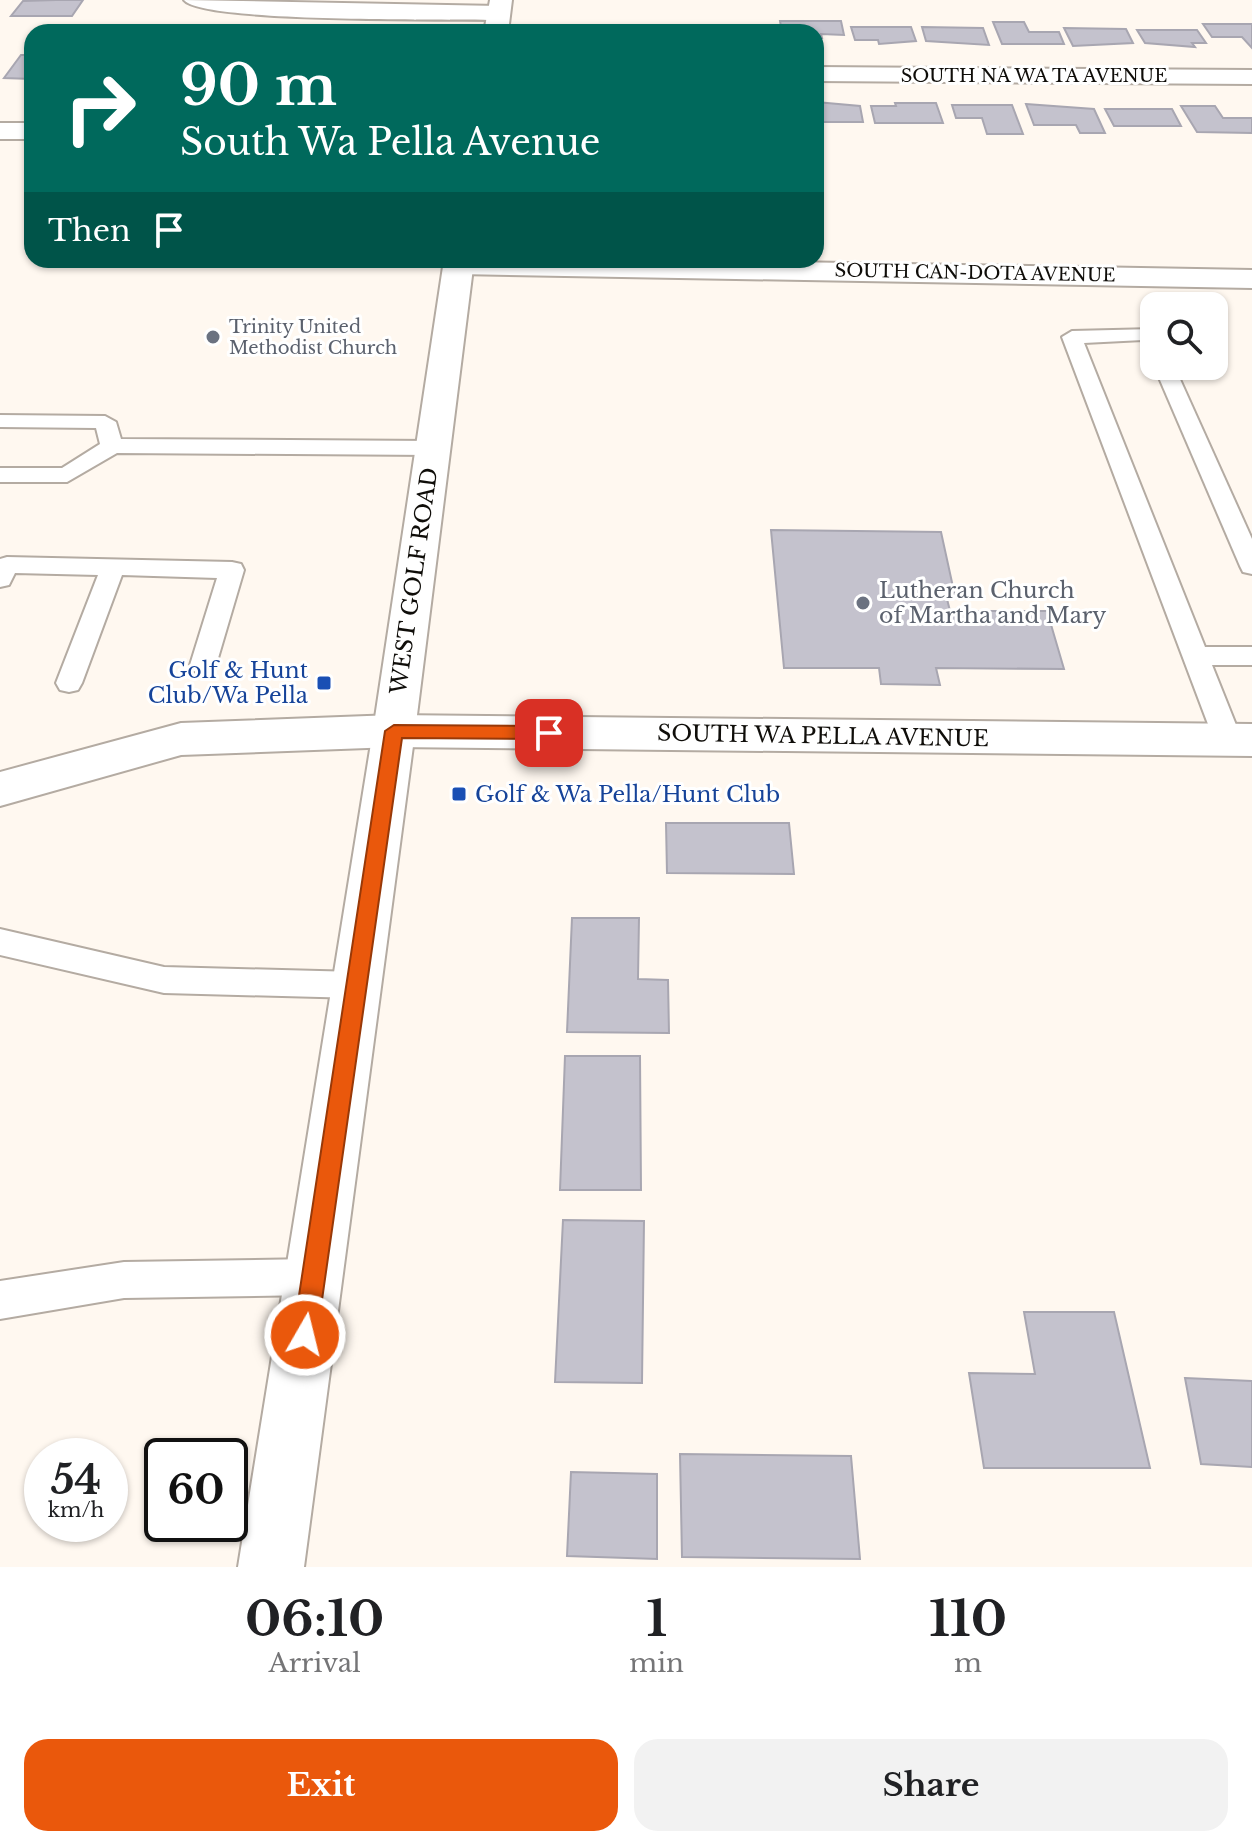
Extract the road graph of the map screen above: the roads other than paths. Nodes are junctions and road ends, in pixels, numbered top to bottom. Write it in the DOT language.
graph roads {
  1 [pos="195,0"];
  2 [pos="499,15"];
  3 [pos="824,74"];
  4 [pos="1252,77"];
  5 [pos="0,131"];
  6 [pos="24,131"];
  7 [pos="457,268"];
  8 [pos="738,268"];
  9 [pos="1252,279"];
  10 [pos="1140,334"];
  11 [pos="1170,380"];
  12 [pos="0,421"];
  13 [pos="112,446"];
  14 [pos="432,448"];
  15 [pos="0,475"];
  16 [pos="1252,566"];
  17 [pos="113,568"];
  18 [pos="2,570"];
  19 [pos="1198,656"];
  20 [pos="1252,656"];
  21 [pos="203,665"];
  22 [pos="69,683"];
  23 [pos="394,731"];
  24 [pos="1240,740"];
  25 [pos="0,789"];
  26 [pos="0,942"];
  27 [pos="357,985"];
  28 [pos="313,1277"];
  29 [pos="0,1300"];
  30 [pos="271,1567"];
  1 -- 2 [label="street"];
  3 -- 4 [label="street, SOUTH NA WA TA AVENUE"];
  5 -- 6 [label="street"];
  7 -- 14 [label="street, WEST GOLF ROAD"];
  8 -- 9 [label="street, SOUTH CAN-DOTA AVENUE"];
  10 -- 19 [label="lane"];
  11 -- 16 [label="lane"];
  12 -- 13 [label="lane"];
  13 -- 14 [label="lane"];
  13 -- 15 [label="lane"];
  14 -- 23 [label="street, WEST GOLF ROAD"];
  17 -- 18 [label="lane"];
  17 -- 21 [label="lane"];
  17 -- 22 [label="lane"];
  19 -- 20 [label="lane"];
  19 -- 24 [label="lane"];
  23 -- 24 [label="street, SOUTH WA PELLA AVENUE"];
  23 -- 25 [label="street, SOUTH WA PELLA AVENUE"];
  23 -- 27 [label="street, WEST GOLF ROAD"];
  26 -- 27 [label="lane"];
  27 -- 28 [label="street, WEST GOLF ROAD"];
  28 -- 29 [label="lane"];
  28 -- 30 [label="street, WEST GOLF ROAD"];
}
